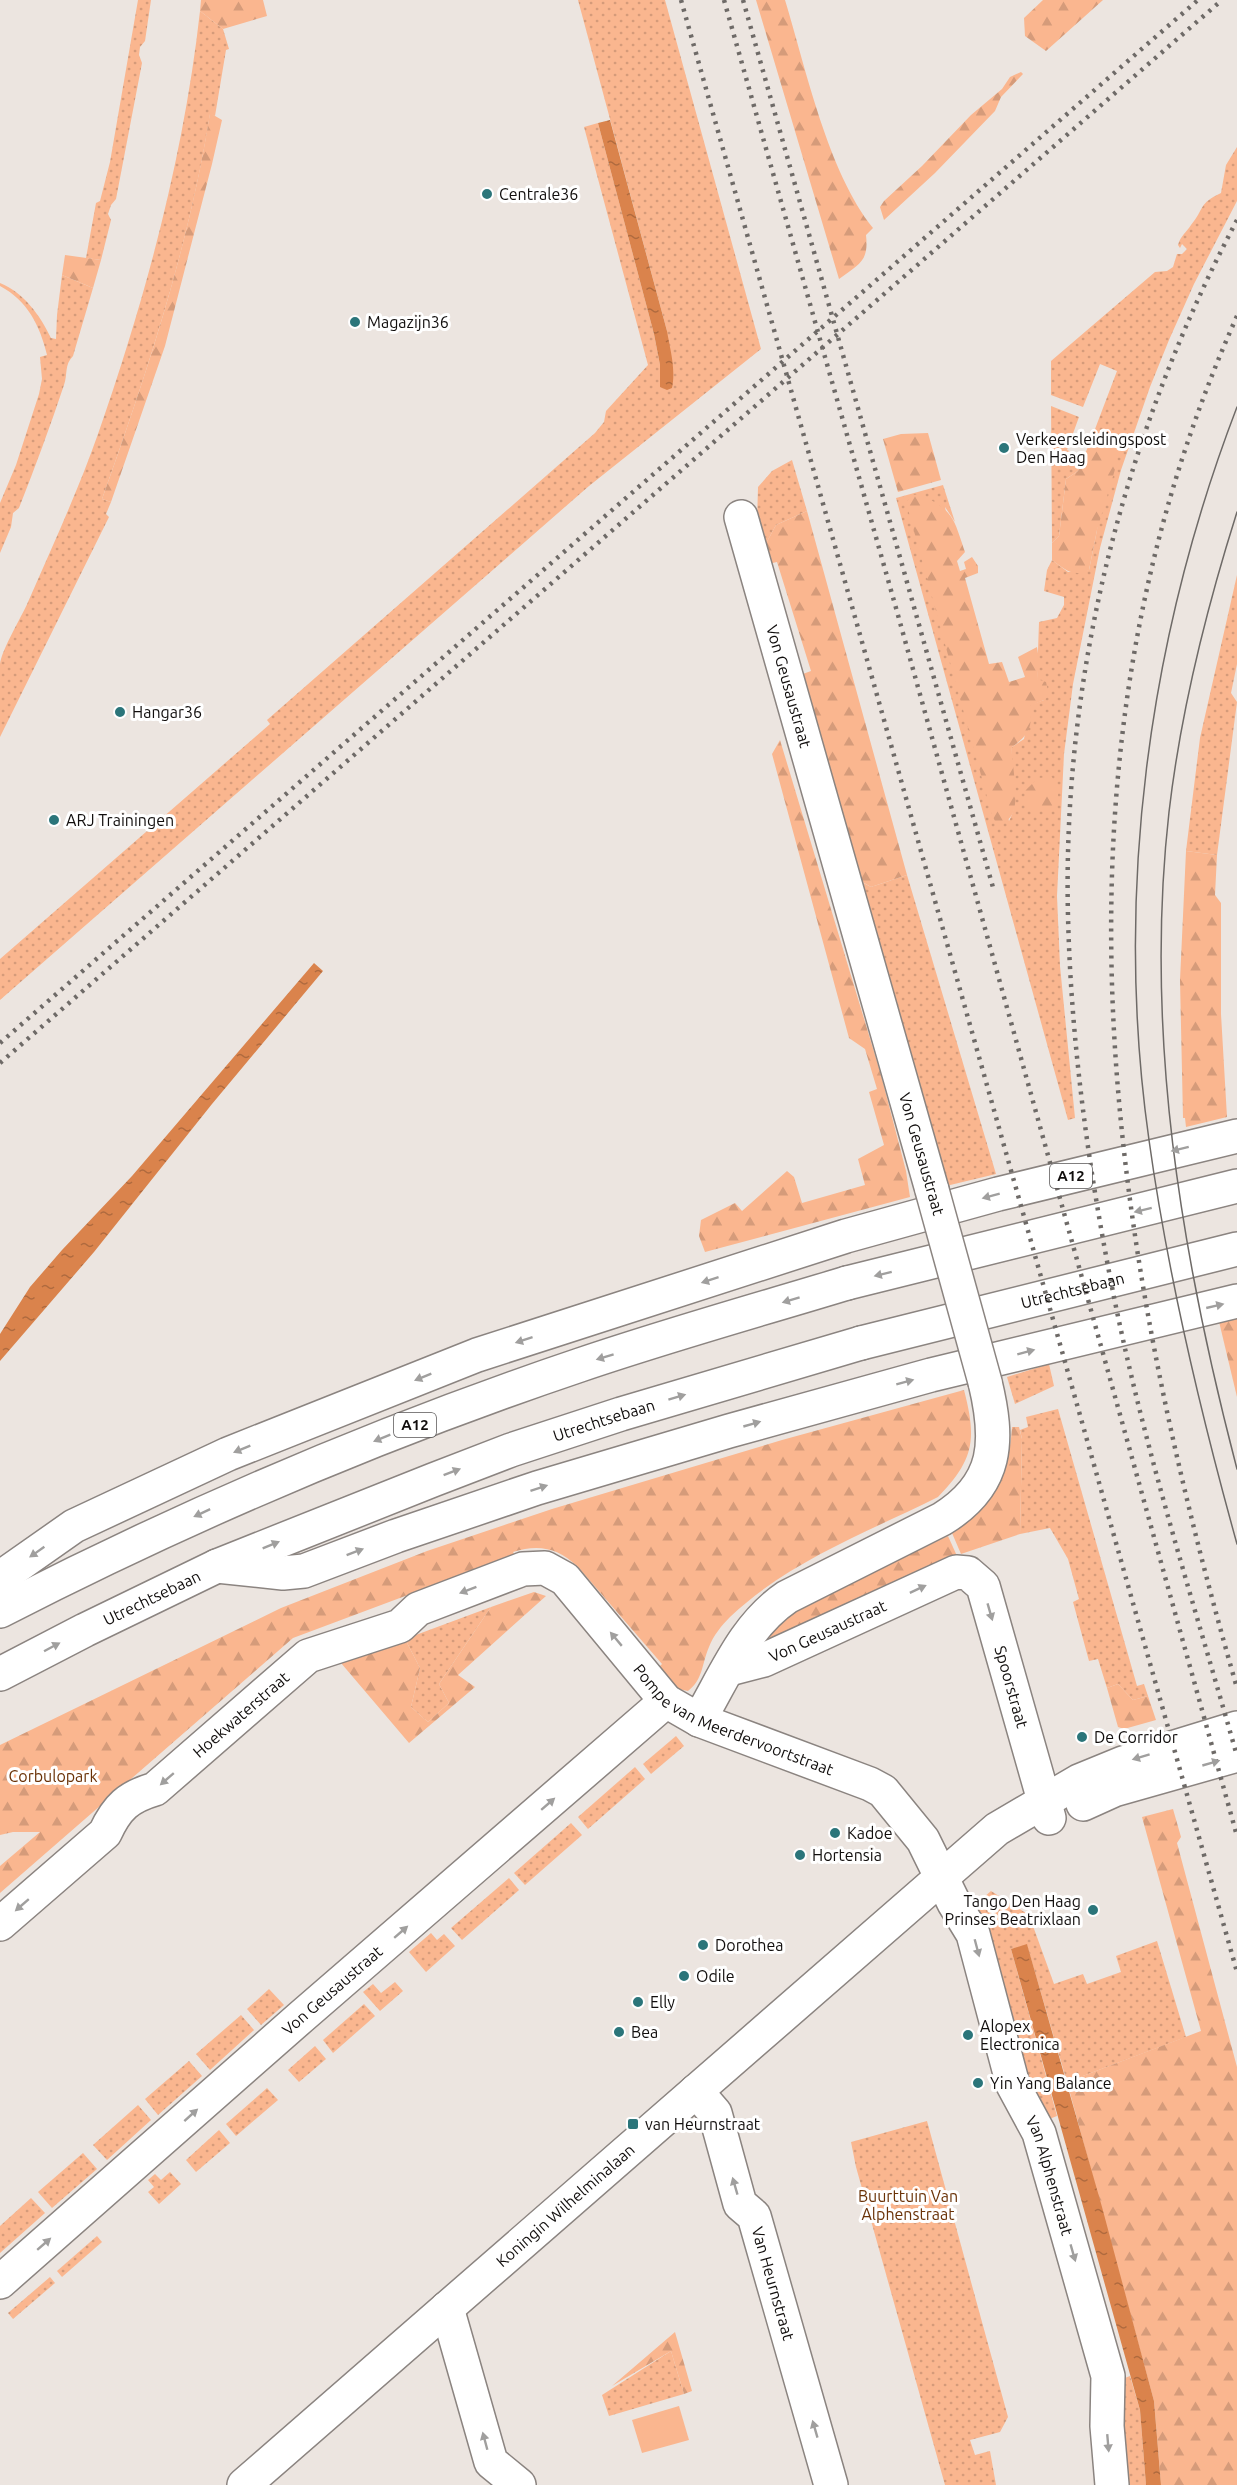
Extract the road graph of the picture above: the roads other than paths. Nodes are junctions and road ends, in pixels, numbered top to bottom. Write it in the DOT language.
graph roads {
  1 [pos="741,517"];
  2 [pos="1237,1136"];
  3 [pos="1237,1186"];
  4 [pos="1237,1250"];
  5 [pos="1237,1301"];
  6 [pos="217,1566"];
  7 [pos="523,1569"];
  8 [pos="956,1572"];
  9 [pos="0,1578"];
  10 [pos="0,1611"];
  11 [pos="729,1669"];
  12 [pos="0,1674"];
  13 [pos="666,1701"];
  14 [pos="699,1720"];
  15 [pos="1237,1728"];
  16 [pos="1237,1755"];
  17 [pos="1046,1809"];
  18 [pos="940,1878"];
  19 [pos="0,1924"];
  20 [pos="696,2091"];
  21 [pos="0,2282"];
  22 [pos="447,2308"];
  23 [pos="244,2485"];
  24 [pos="519,2485"];
  25 [pos="831,2485"];
  26 [pos="1112,2485"];
  1 -- 11 [label="main road, Von Geusaustraat, bridge"];
  2 -- 9 [label="main road, A12, one-way"];
  3 -- 10 [label="main road, A12, one-way"];
  6 -- 4 [label="main road, Utrechtsebaan, one-way"];
  6 -- 5 [label="main road, one-way"];
  12 -- 6 [label="main road, Utrechtsebaan, one-way"];
  13 -- 7 [label="main road, Pompe van Meerdervoortstraat, one-way"];
  7 -- 19 [label="main road, Hoekwaterstraat, one-way"];
  11 -- 8 [label="main road, Von Geusaustraat, one-way"];
  8 -- 17 [label="main road, Spoorstraat, one-way"];
  11 -- 14 [label="main road, Von Geusaustraat"];
  13 -- 14 [label="main road, Pompe van Meerdervoortstraat"];
  21 -- 13 [label="main road, Von Geusaustraat, one-way"];
  14 -- 18 [label="main road, Pompe van Meerdervoortstraat"];
  15 -- 17 [label="main road, Koningin Wilhelminalaan, one-way"];
  17 -- 16 [label="main road, one-way"];
  17 -- 18 [label="main road, Koningin Wilhelminalaan"];
  18 -- 20 [label="main road, Koningin Wilhelminalaan"];
  18 -- 26 [label="main road, Van Alphenstraat, one-way"];
  20 -- 22 [label="main road, Koningin Wilhelminalaan"];
  25 -- 20 [label="main road, Van Heurnstraat, one-way"];
  22 -- 23 [label="main road, Koningin Wilhelminalaan"];
  24 -- 22 [label="main road, one-way"];
}
